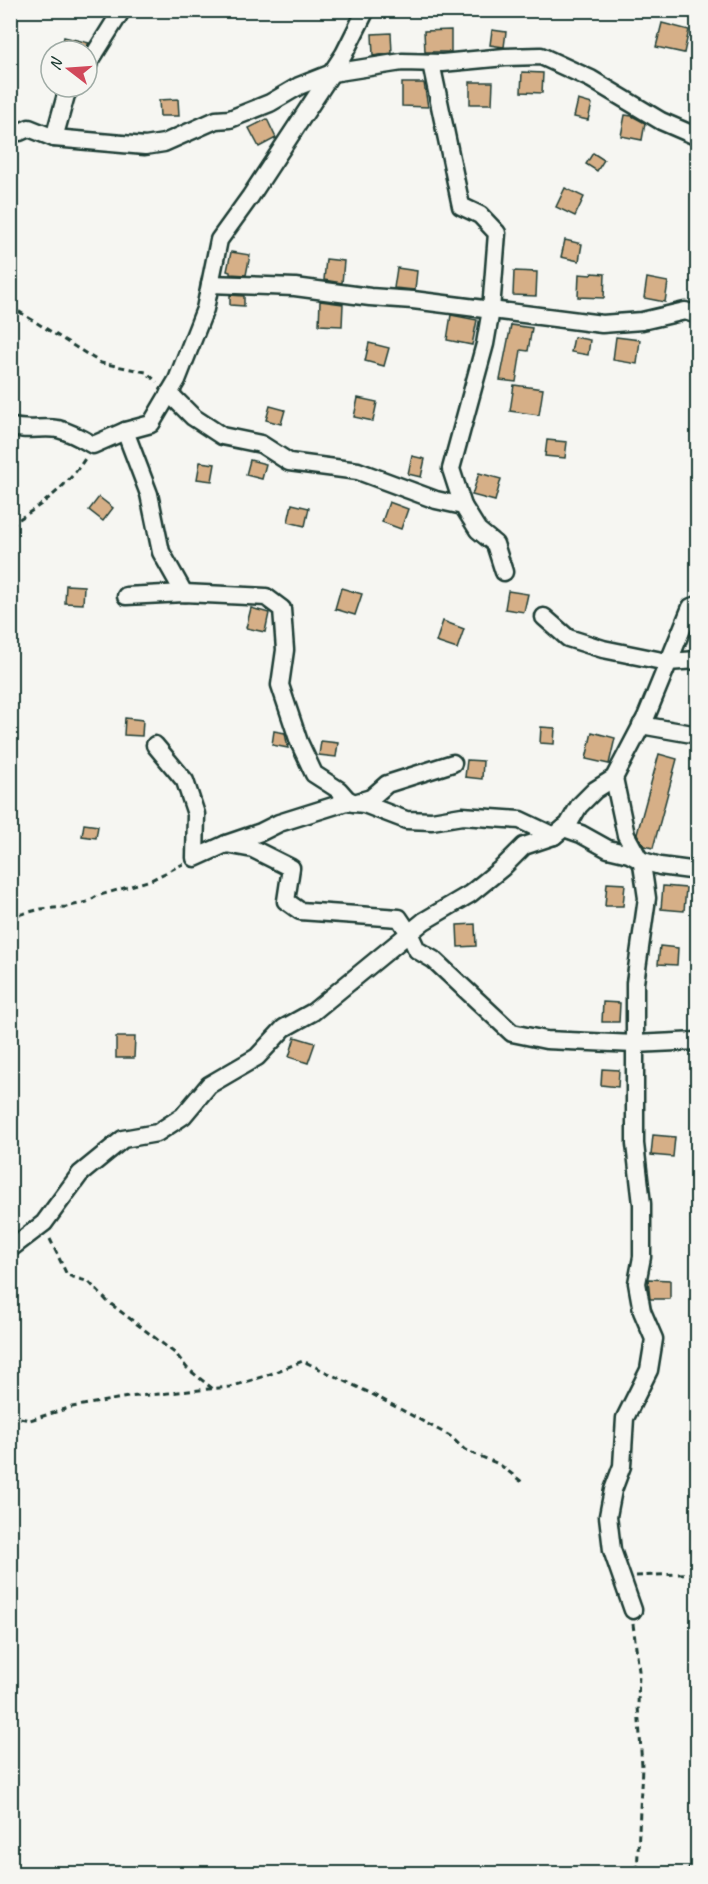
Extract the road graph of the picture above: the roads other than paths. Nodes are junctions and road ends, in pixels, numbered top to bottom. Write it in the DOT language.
graph roads {
  1 [pos="122,10"];
  2 [pos="366,10"];
  3 [pos="99,47"];
  4 [pos="431,63"];
  5 [pos="332,73"];
  6 [pos="65,99"];
  7 [pos="20,132"];
  8 [pos="698,137"];
  9 [pos="54,138"];
  10 [pos="210,284"];
  11 [pos="491,310"];
  12 [pos="698,315"];
  13 [pos="169,393"];
  14 [pos="159,412"];
  15 [pos="193,417"];
  16 [pos="10,426"];
  17 [pos="125,431"];
  18 [pos="463,506"];
  19 [pos="504,572"];
  20 [pos="184,593"];
  21 [pos="126,596"];
  22 [pos="698,604"];
  23 [pos="544,617"];
  24 [pos="698,660"];
  25 [pos="667,662"];
  26 [pos="641,725"];
  27 [pos="698,735"];
  28 [pos="155,745"];
  29 [pos="453,763"];
  30 [pos="614,778"];
  31 [pos="354,803"];
  32 [pos="559,832"];
  33 [pos="226,844"];
  34 [pos="640,860"];
  35 [pos="698,871"];
  36 [pos="409,933"];
  37 [pos="698,1041"];
  38 [pos="635,1044"];
  39 [pos="10,1249"];
  40 [pos="633,1610"];
  1 -- 3 [label="street"];
  2 -- 5 [label="street"];
  4 -- 5 [label="street"];
  4 -- 8 [label="street"];
  4 -- 11 [label="street"];
  5 -- 9 [label="street"];
  5 -- 10 [label="street"];
  6 -- 9 [label="street"];
  7 -- 9 [label="street"];
  10 -- 11 [label="street"];
  10 -- 13 [label="street"];
  11 -- 12 [label="street"];
  11 -- 18 [label="street"];
  13 -- 14 [label="street"];
  13 -- 15 [label="street"];
  14 -- 15 [label="street"];
  14 -- 17 [label="street"];
  15 -- 18 [label="street"];
  16 -- 17 [label="street"];
  17 -- 20 [label="street"];
  18 -- 19 [label="street"];
  20 -- 21 [label="street"];
  20 -- 31 [label="street"];
  22 -- 25 [label="street"];
  23 -- 25 [label="street"];
  24 -- 25 [label="street"];
  25 -- 26 [label="street"];
  26 -- 27 [label="street"];
  26 -- 30 [label="street"];
  28 -- 33 [label="street"];
  29 -- 31 [label="street"];
  30 -- 32 [label="street"];
  30 -- 34 [label="street"];
  31 -- 32 [label="street"];
  31 -- 33 [label="street"];
  32 -- 34 [label="street"];
  32 -- 36 [label="street"];
  33 -- 36 [label="street"];
  34 -- 35 [label="street"];
  34 -- 38 [label="street"];
  36 -- 38 [label="street"];
  36 -- 39 [label="street"];
  37 -- 38 [label="street"];
  38 -- 40 [label="street"];
}
